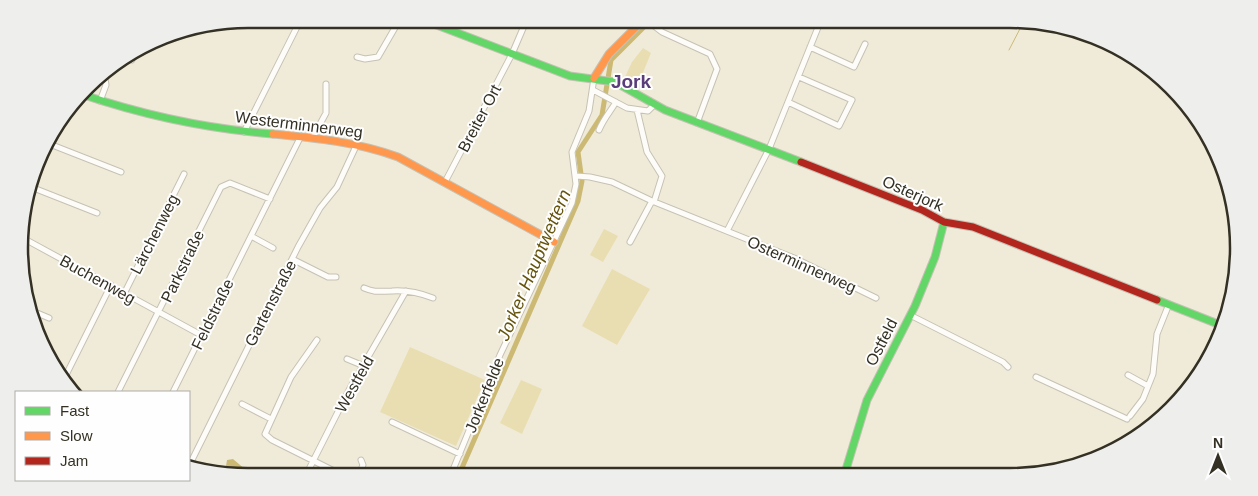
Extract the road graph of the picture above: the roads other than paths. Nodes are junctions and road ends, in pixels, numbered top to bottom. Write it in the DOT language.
graph roads {
  1 [pos="296,28"];
  2 [pos="395,28"];
  3 [pos="445,28"];
  4 [pos="523,28"];
  5 [pos="638,28"];
  6 [pos="657,28"];
  7 [pos="818,28"];
  8 [pos="865,44"];
  9 [pos="810,47"];
  10 [pos="512,54"];
  11 [pos="357,57"];
  12 [pos="798,77"];
  13 [pos="594,78"];
  14 [pos="105,80"];
  15 [pos="326,84"];
  16 [pos="593,90"];
  17 [pos="88,96"];
  18 [pos="100,101"];
  19 [pos="616,102"];
  20 [pos="788,102"];
  21 [pos="655,104"];
  22 [pos="637,110"];
  23 [pos="698,123"];
  24 [pos="599,130"];
  25 [pos="244,132"];
  26 [pos="301,136"];
  27 [pos="313,137"];
  28 [pos="356,144"];
  29 [pos="52,147"];
  30 [pos="769,149"];
  31 [pos="121,172"];
  32 [pos="184,174"];
  33 [pos="580,176"];
  34 [pos="445,182"];
  35 [pos="36,189"];
  36 [pos="270,199"];
  37 [pos="653,201"];
  38 [pos="97,213"];
  39 [pos="944,222"];
  40 [pos="727,231"];
  41 [pos="251,236"];
  42 [pos="28,241"];
  43 [pos="554,242"];
  44 [pos="630,242"];
  45 [pos="273,248"];
  46 [pos="292,259"];
  47 [pos="336,277"];
  48 [pos="111,285"];
  49 [pos="364,288"];
  50 [pos="406,291"];
  51 [pos="124,294"];
  52 [pos="433,298"];
  53 [pos="876,298"];
  54 [pos="1169,304"];
  55 [pos="37,313"];
  56 [pos="159,314"];
  57 [pos="910,315"];
  58 [pos="49,318"];
  59 [pos="1217,324"];
  60 [pos="201,335"];
  61 [pos="317,340"];
  62 [pos="348,359"];
  63 [pos="364,366"];
  64 [pos="1008,367"];
  65 [pos="66,373"];
  66 [pos="1128,375"];
  67 [pos="1036,377"];
  68 [pos="1148,386"];
  69 [pos="119,391"];
  70 [pos="173,391"];
  71 [pos="242,404"];
  72 [pos="271,419"];
  73 [pos="392,422"];
  74 [pos="460,454"];
  75 [pos="313,460"];
  76 [pos="361,460"];
  77 [pos="191,461"];
  78 [pos="309,468"];
  79 [pos="329,468"];
  80 [pos="362,468"];
  81 [pos="454,468"];
  82 [pos="847,468"];
  1 -- 25 [label="street"];
  2 -- 11 [label="street"];
  3 -- 10 [label="street, Osterjork"];
  4 -- 10 [label="street, Breiter Ort"];
  5 -- 13 [label="street"];
  6 -- 23 [label="street"];
  7 -- 9 [label="street"];
  8 -- 9 [label="street"];
  9 -- 12 [label="street"];
  10 -- 13 [label="street, Osterjork"];
  10 -- 34 [label="street, Breiter Ort"];
  12 -- 20 [label="street"];
  12 -- 20 [label="street"];
  13 -- 16 [label="street, Jorkerfelde"];
  13 -- 21 [label="street, Osterjork"];
  14 -- 18 [label="street"];
  15 -- 27 [label="street"];
  16 -- 19 [label="street"];
  16 -- 33 [label="street, Jorkerfelde"];
  17 -- 18 [label="street, Westerminnerweg"];
  18 -- 25 [label="street, Westerminnerweg"];
  19 -- 22 [label="street"];
  19 -- 24 [label="street"];
  20 -- 30 [label="street"];
  21 -- 22 [label="street"];
  21 -- 23 [label="street, Osterjork"];
  22 -- 37 [label="street"];
  23 -- 30 [label="street, Osterjork"];
  25 -- 26 [label="street, Westerminnerweg"];
  26 -- 27 [label="street, Westerminnerweg"];
  26 -- 36 [label="street, Feldstraße"];
  27 -- 28 [label="street, Westerminnerweg"];
  28 -- 34 [label="street, Westerminnerweg"];
  28 -- 46 [label="street, Gartenstraße"];
  29 -- 31 [label="street"];
  30 -- 39 [label="street, Osterjork"];
  30 -- 40 [label="street"];
  32 -- 51 [label="street, Lärchenweg"];
  33 -- 37 [label="street, Osterminnerweg"];
  33 -- 43 [label="street, Jorkerfelde"];
  34 -- 43 [label="street, Westerminnerweg"];
  35 -- 38 [label="street"];
  36 -- 41 [label="street, Feldstraße"];
  36 -- 56 [label="street, Parkstraße"];
  37 -- 40 [label="street, Osterminnerweg"];
  37 -- 44 [label="street"];
  39 -- 54 [label="street, Osterjork"];
  39 -- 57 [label="street, Ostfeld"];
  40 -- 53 [label="street, Osterminnerweg"];
  41 -- 45 [label="street"];
  41 -- 60 [label="street, Feldstraße"];
  42 -- 48 [label="street, Buchenweg"];
  43 -- 74 [label="street, Jorkerfelde"];
  46 -- 47 [label="street"];
  46 -- 77 [label="street, Gartenstraße"];
  48 -- 51 [label="street, Buchenweg"];
  48 -- 65 [label="street"];
  49 -- 50 [label="street"];
  50 -- 52 [label="street"];
  50 -- 63 [label="street, Westfeld"];
  51 -- 56 [label="street, Buchenweg"];
  54 -- 59 [label="street, Osterjork"];
  54 -- 68 [label="street"];
  55 -- 58 [label="street"];
  56 -- 60 [label="street, Buchenweg"];
  56 -- 69 [label="street, Parkstraße"];
  57 -- 64 [label="street"];
  57 -- 82 [label="street, Ostfeld"];
  60 -- 70 [label="street, Feldstraße"];
  61 -- 72 [label="street"];
  62 -- 63 [label="street"];
  63 -- 75 [label="street, Westfeld"];
  66 -- 68 [label="street"];
  67 -- 68 [label="street"];
  71 -- 72 [label="street"];
  72 -- 75 [label="street"];
  73 -- 74 [label="street"];
  74 -- 81 [label="street, Jorkerfelde"];
  75 -- 78 [label="street, Westfeld"];
  75 -- 79 [label="street"];
  76 -- 80 [label="street"];
}
